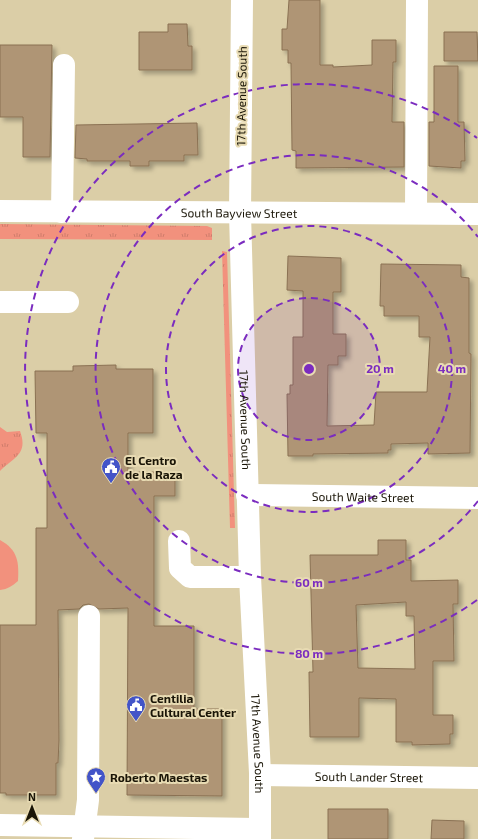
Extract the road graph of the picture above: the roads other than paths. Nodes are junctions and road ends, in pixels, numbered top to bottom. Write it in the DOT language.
graph roads {
  1 [pos="242,0"];
  2 [pos="417,0"];
  3 [pos="64,65"];
  4 [pos="0,211"];
  5 [pos="62,212"];
  6 [pos="240,213"];
  7 [pos="416,213"];
  8 [pos="478,214"];
  9 [pos="0,302"];
  10 [pos="68,302"];
  11 [pos="247,495"];
  12 [pos="478,498"];
  13 [pos="179,541"];
  14 [pos="250,577"];
  15 [pos="90,616"];
  16 [pos="260,775"];
  17 [pos="478,778"];
  18 [pos="0,825"];
  19 [pos="84,833"];
  20 [pos="260,834"];
  1 -- 6 [label="street, 17th Avenue South"];
  2 -- 7 [label="street"];
  3 -- 5 [label="street"];
  4 -- 5 [label="street, South Bayview Street"];
  5 -- 6 [label="street, South Bayview Street"];
  6 -- 7 [label="street, South Bayview Street"];
  6 -- 11 [label="street, 17th Avenue South"];
  7 -- 8 [label="street, South Bayview Street"];
  9 -- 10 [label="street"];
  11 -- 12 [label="street, South Waite Street"];
  11 -- 14 [label="street, 17th Avenue South"];
  13 -- 14 [label="street"];
  14 -- 16 [label="street, 17th Avenue South"];
  15 -- 19 [label="street"];
  16 -- 17 [label="street, South Lander Street"];
  16 -- 20 [label="street, 17th Avenue South"];
  18 -- 19 [label="street"];
  19 -- 20 [label="street"];
}
